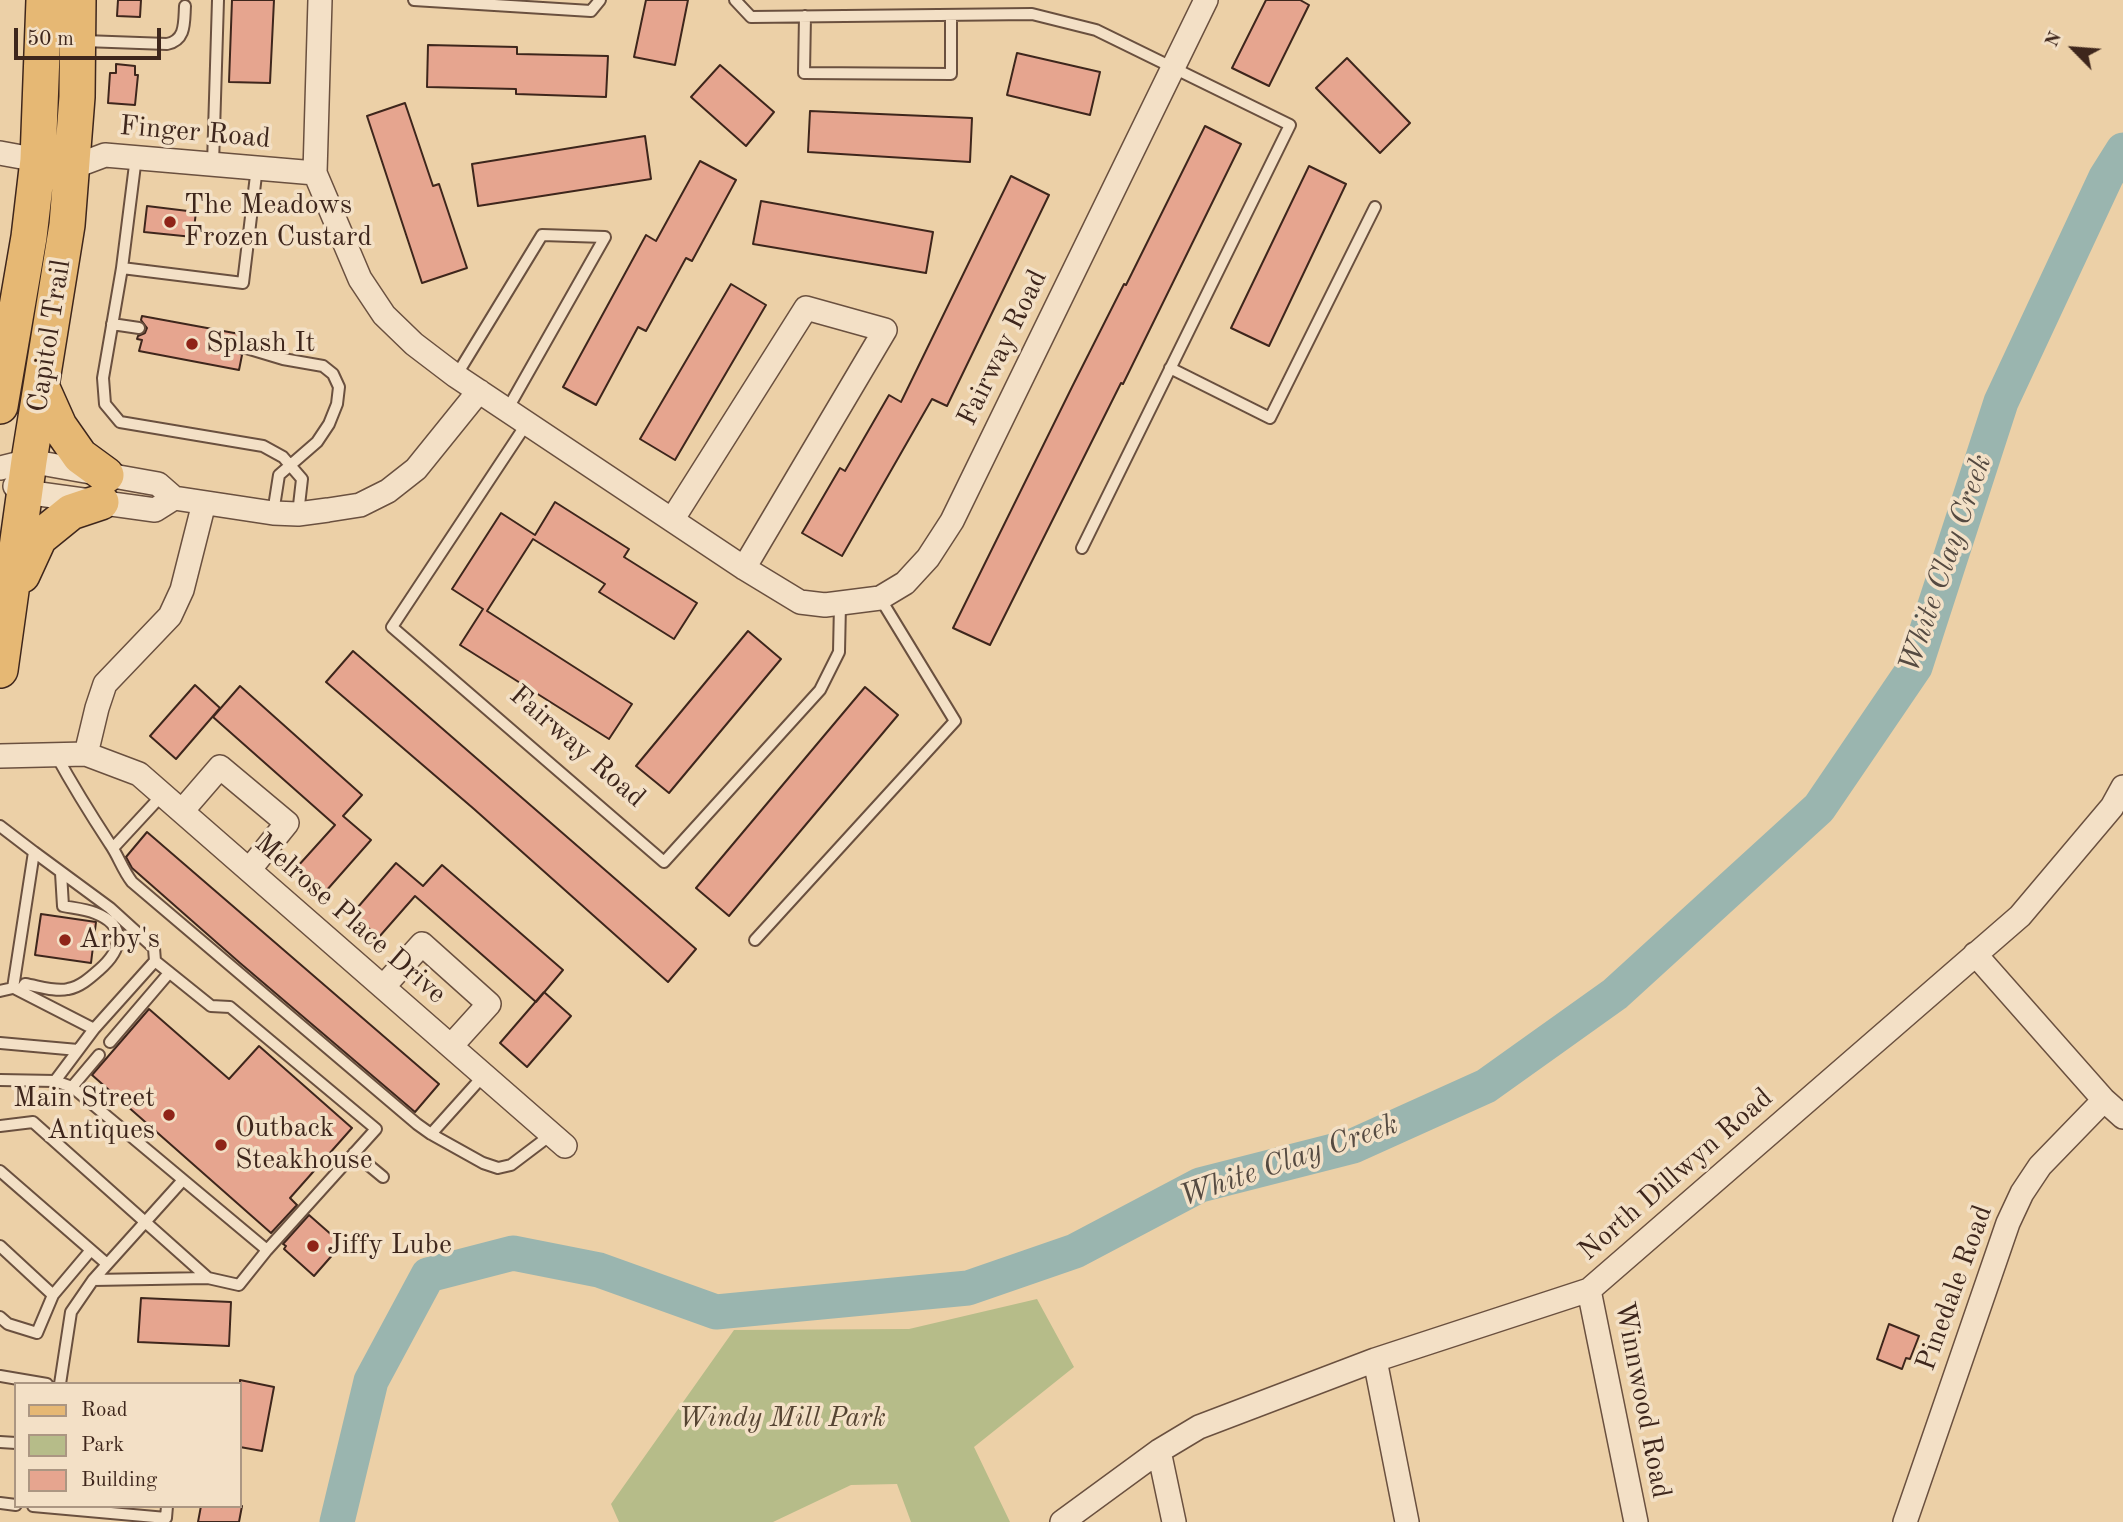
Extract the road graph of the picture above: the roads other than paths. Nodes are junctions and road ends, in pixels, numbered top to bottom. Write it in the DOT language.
graph roads {
  1 [pos="44,0"];
  2 [pos="78,0"];
  3 [pos="218,0"];
  4 [pos="320,0"];
  5 [pos="414,0"];
  6 [pos="600,0"];
  7 [pos="735,0"];
  8 [pos="1206,0"];
  9 [pos="185,6"];
  10 [pos="951,15"];
  11 [pos="804,16"];
  12 [pos="77,41"];
  13 [pos="1172,68"];
  14 [pos="0,153"];
  15 [pos="136,157"];
  16 [pos="38,160"];
  17 [pos="213,164"];
  18 [pos="73,167"];
  19 [pos="257,167"];
  20 [pos="316,173"];
  21 [pos="1375,207"];
  22 [pos="122,268"];
  23 [pos="112,324"];
  24 [pos="139,328"];
  25 [pos="243,347"];
  26 [pos="1170,368"];
  27 [pos="456,376"];
  28 [pos="42,388"];
  29 [pos="479,391"];
  30 [pos="0,406"];
  31 [pos="507,410"];
  32 [pos="527,423"];
  33 [pos="290,465"];
  34 [pos="14,474"];
  35 [pos="104,489"];
  36 [pos="204,503"];
  37 [pos="273,513"];
  38 [pos="298,514"];
  39 [pos="672,520"];
  40 [pos="1082,548"];
  41 [pos="744,568"];
  42 [pos="880,598"];
  43 [pos="9,604"];
  44 [pos="840,604"];
  45 [pos="0,670"];
  46 [pos="86,754"];
  47 [pos="56,755"];
  48 [pos="0,756"];
  49 [pos="2123,787"];
  50 [pos="163,794"];
  51 [pos="182,811"];
  52 [pos="0,826"];
  53 [pos="113,848"];
  54 [pos="34,852"];
  55 [pos="249,870"];
  56 [pos="61,873"];
  57 [pos="755,940"];
  58 [pos="1975,954"];
  59 [pos="155,961"];
  60 [pos="169,973"];
  61 [pos="383,987"];
  62 [pos="17,990"];
  63 [pos="0,991"];
  64 [pos="94,1029"];
  65 [pos="110,1042"];
  66 [pos="0,1043"];
  67 [pos="451,1046"];
  68 [pos="78,1050"];
  69 [pos="99,1055"];
  70 [pos="484,1075"];
  71 [pos="0,1080"];
  72 [pos="55,1081"];
  73 [pos="72,1087"];
  74 [pos="2104,1100"];
  75 [pos="2123,1117"];
  76 [pos="0,1126"];
  77 [pos="431,1134"];
  78 [pos="558,1140"];
  79 [pos="354,1153"];
  80 [pos="0,1171"];
  81 [pos="383,1177"];
  82 [pos="183,1180"];
  83 [pos="145,1222"];
  84 [pos="0,1246"];
  85 [pos="91,1250"];
  86 [pos="267,1250"];
  87 [pos="107,1264"];
  88 [pos="208,1278"];
  89 [pos="93,1280"];
  90 [pos="1589,1290"];
  91 [pos="53,1295"];
  92 [pos="0,1317"];
  93 [pos="1375,1360"];
  94 [pos="0,1376"];
  95 [pos="35,1382"];
  96 [pos="60,1382"];
  97 [pos="1159,1451"];
  98 [pos="55,1508"];
  99 [pos="167,1508"];
  100 [pos="1062,1522"];
  101 [pos="1174,1522"];
  102 [pos="1407,1522"];
  103 [pos="1636,1522"];
  104 [pos="1905,1522"];
  1 -- 16 [label="main road, Capitol Trail"];
  2 -- 12 [label="main road, Capitol Trail"];
  3 -- 17 [label="lane"];
  4 -- 20 [label="street, Fairway Road"];
  5 -- 6 [label="lane"];
  7 -- 11 [label="lane"];
  8 -- 13 [label="street, Fairway Road"];
  9 -- 12 [label="lane"];
  10 -- 11 [label="lane"];
  10 -- 11 [label="lane"];
  10 -- 13 [label="lane"];
  12 -- 18 [label="main road, Capitol Trail"];
  13 -- 26 [label="lane"];
  13 -- 42 [label="street, Fairway Road"];
  14 -- 16 [label="street"];
  15 -- 17 [label="street, Finger Road"];
  15 -- 18 [label="street, Finger Road"];
  15 -- 22 [label="lane"];
  16 -- 30 [label="main road, Capitol Trail"];
  17 -- 19 [label="street, Finger Road"];
  18 -- 28 [label="main road, Capitol Trail"];
  19 -- 20 [label="street, Finger Road"];
  19 -- 22 [label="lane"];
  20 -- 27 [label="street, Fairway Road"];
  21 -- 26 [label="lane"];
  22 -- 23 [label="lane"];
  23 -- 24 [label="lane"];
  23 -- 33 [label="lane"];
  25 -- 33 [label="lane"];
  26 -- 40 [label="lane"];
  27 -- 29 [label="street, Fairway Road"];
  27 -- 31 [label="lane"];
  28 -- 34 [label="main road, Capitol Trail"];
  28 -- 35 [label="main road"];
  29 -- 31 [label="street, Fairway Road"];
  29 -- 38 [label="street"];
  31 -- 32 [label="street, Fairway Road"];
  32 -- 39 [label="street, Fairway Road"];
  32 -- 44 [label="lane, Fairway Road"];
  33 -- 37 [label="lane"];
  33 -- 38 [label="lane"];
  34 -- 35 [label="street"];
  34 -- 43 [label="main road, Capitol Trail"];
  35 -- 36 [label="street"];
  35 -- 43 [label="main road"];
  36 -- 37 [label="street"];
  36 -- 46 [label="street"];
  37 -- 38 [label="street"];
  39 -- 41 [label="street, Fairway Road"];
  39 -- 41 [label="street"];
  41 -- 44 [label="street, Fairway Road"];
  42 -- 44 [label="street, Fairway Road"];
  42 -- 57 [label="lane"];
  43 -- 45 [label="main road, Capitol Trail"];
  46 -- 47 [label="street, Melrose Place Drive"];
  46 -- 50 [label="street, Melrose Place Drive"];
  47 -- 48 [label="street, Melrose Place Drive"];
  47 -- 53 [label="lane"];
  49 -- 58 [label="street, North Dillwyn Road"];
  50 -- 51 [label="street, Melrose Place Drive"];
  50 -- 53 [label="lane"];
  51 -- 55 [label="street, Melrose Place Drive"];
  51 -- 55 [label="street"];
  52 -- 54 [label="lane"];
  53 -- 77 [label="lane"];
  54 -- 56 [label="lane"];
  54 -- 62 [label="lane"];
  55 -- 61 [label="street, Melrose Place Drive"];
  56 -- 59 [label="lane"];
  56 -- 62 [label="lane"];
  58 -- 74 [label="street"];
  58 -- 90 [label="street, North Dillwyn Road"];
  59 -- 60 [label="lane"];
  59 -- 64 [label="lane"];
  60 -- 65 [label="lane"];
  60 -- 79 [label="lane"];
  61 -- 67 [label="street, Melrose Place Drive"];
  61 -- 67 [label="street"];
  62 -- 63 [label="lane"];
  62 -- 64 [label="lane"];
  64 -- 68 [label="lane"];
  66 -- 68 [label="lane"];
  67 -- 70 [label="street, Melrose Place Drive"];
  68 -- 72 [label="lane"];
  69 -- 73 [label="lane"];
  70 -- 77 [label="lane"];
  70 -- 78 [label="street, Melrose Place Drive"];
  71 -- 72 [label="lane"];
  72 -- 73 [label="lane"];
  73 -- 82 [label="lane"];
  74 -- 75 [label="street"];
  74 -- 104 [label="street, Pinedale Road"];
  76 -- 83 [label="lane"];
  77 -- 78 [label="lane"];
  79 -- 81 [label="lane"];
  79 -- 86 [label="lane"];
  80 -- 85 [label="lane"];
  82 -- 83 [label="lane"];
  82 -- 86 [label="lane"];
  83 -- 87 [label="lane"];
  83 -- 88 [label="lane"];
  84 -- 91 [label="lane"];
  85 -- 87 [label="lane"];
  85 -- 91 [label="lane"];
  86 -- 88 [label="lane"];
  87 -- 89 [label="lane"];
  88 -- 89 [label="lane"];
  89 -- 96 [label="lane"];
  90 -- 93 [label="street, North Dillwyn Road"];
  90 -- 103 [label="street, Winnwood Road"];
  91 -- 92 [label="lane"];
  93 -- 97 [label="street, North Dillwyn Road"];
  93 -- 102 [label="street"];
  94 -- 95 [label="lane"];
  97 -- 100 [label="street, North Dillwyn Road"];
  97 -- 101 [label="street"];
  98 -- 99 [label="lane"];
}
